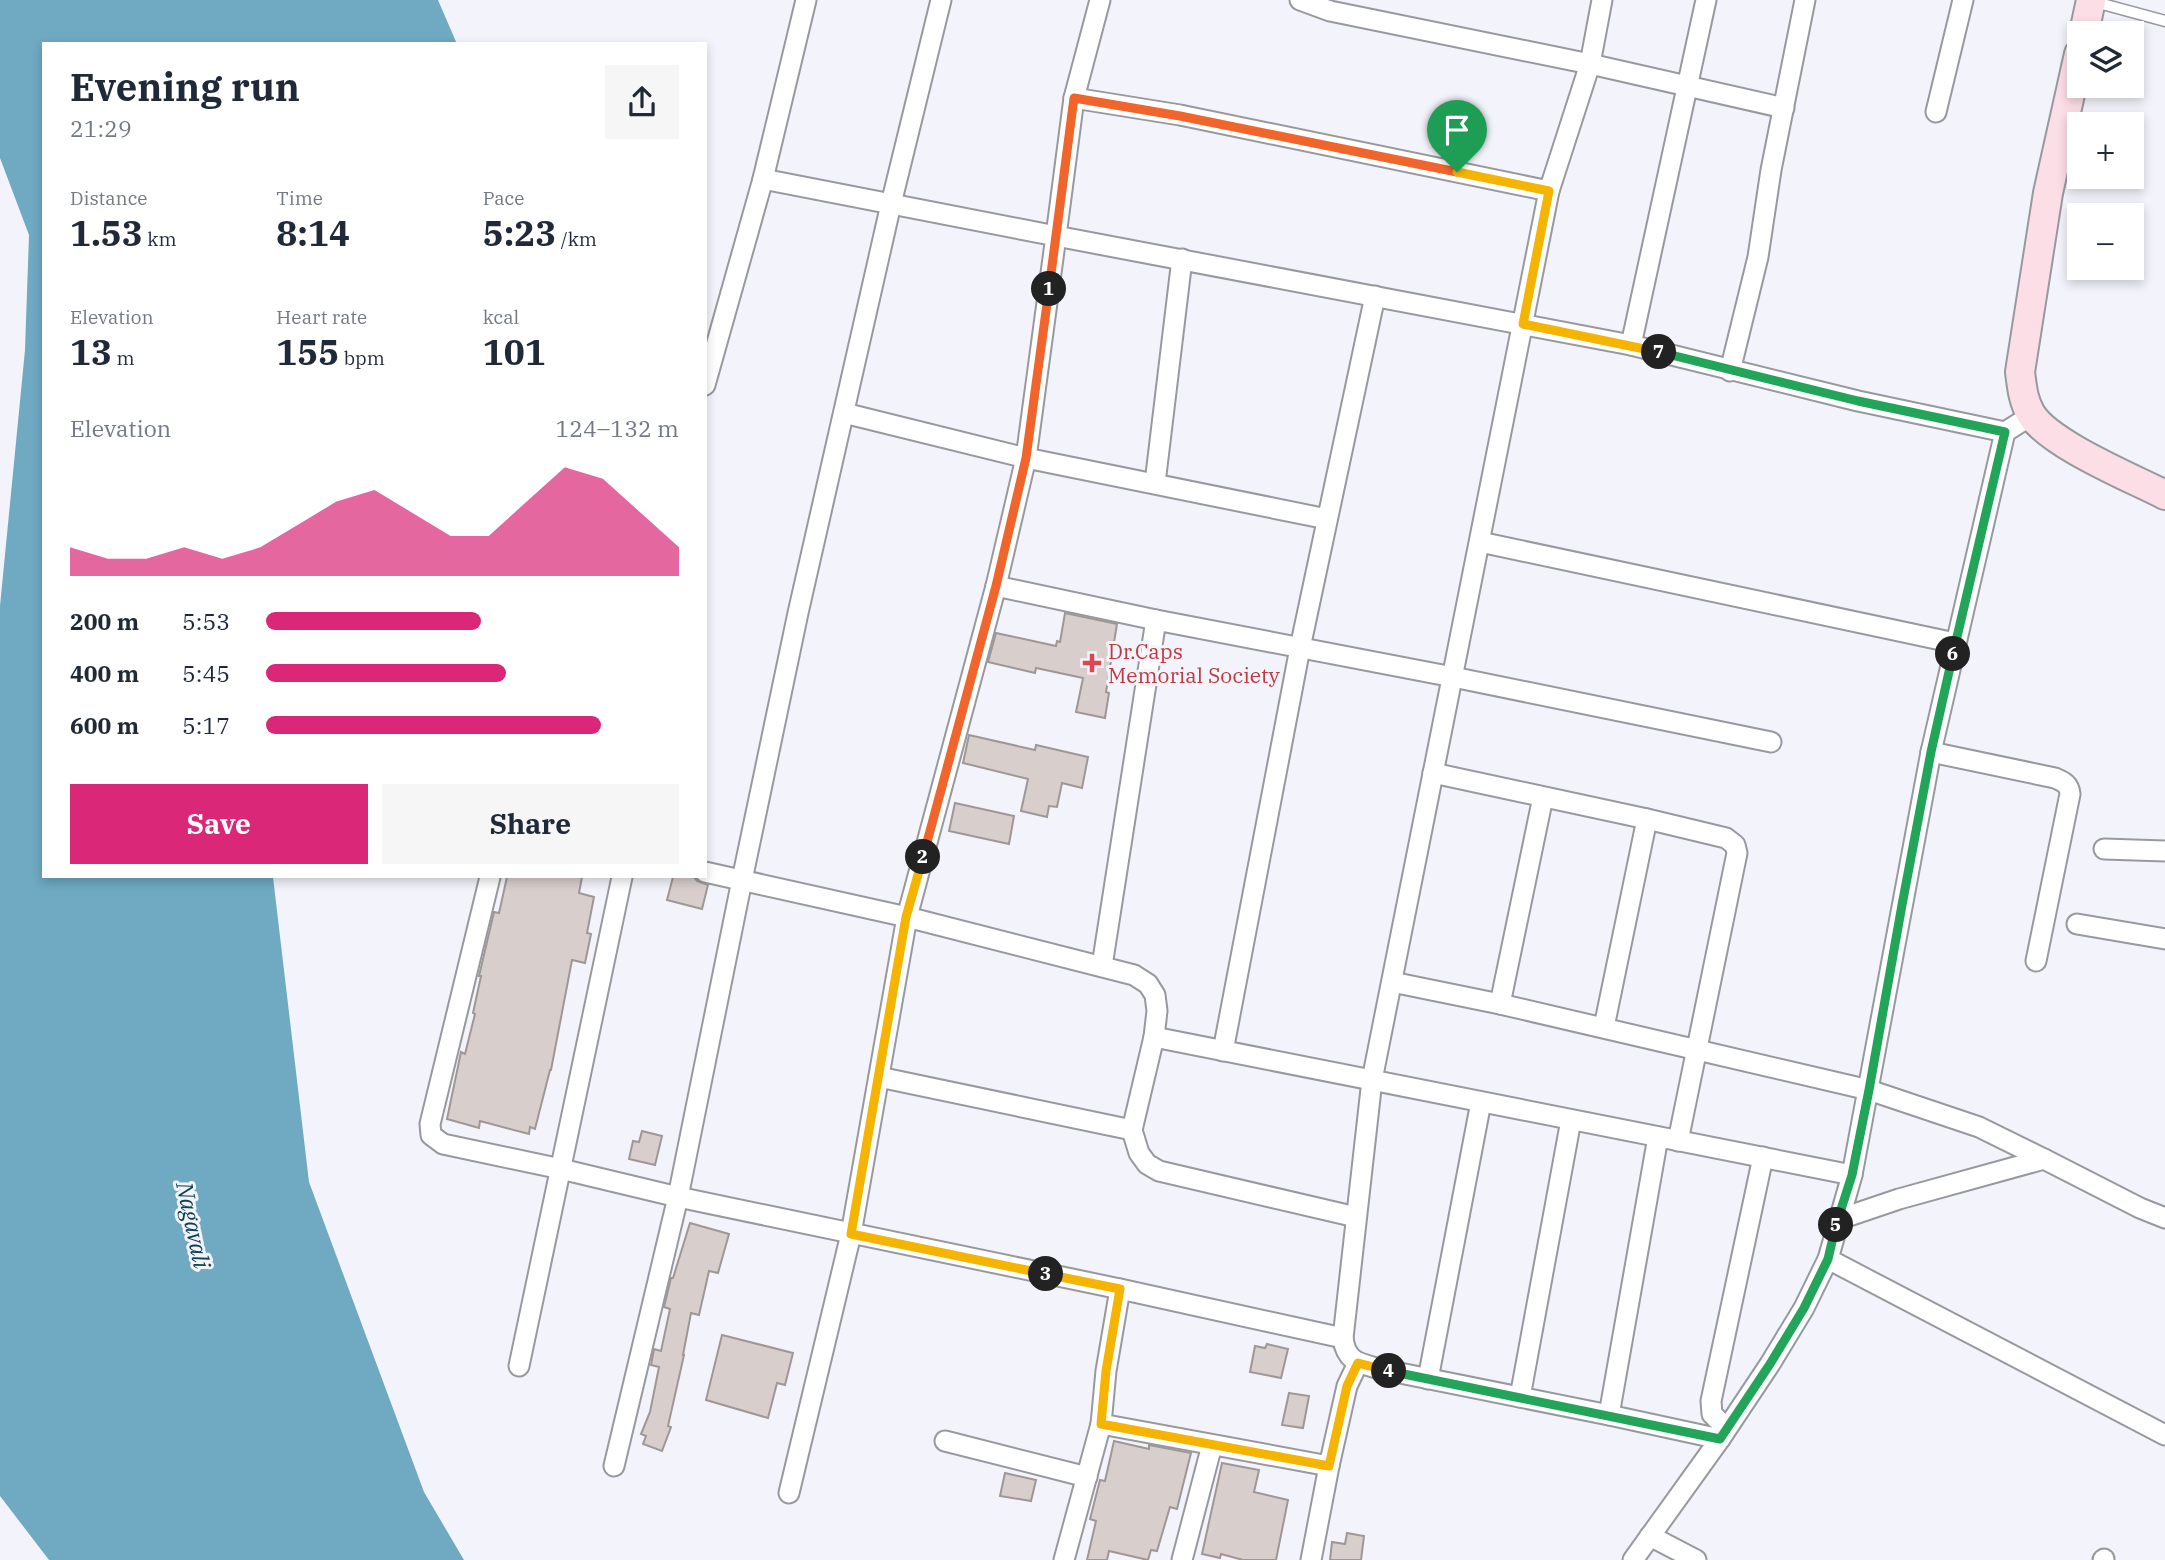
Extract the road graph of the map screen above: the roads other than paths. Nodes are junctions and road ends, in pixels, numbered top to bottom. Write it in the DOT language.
graph roads {
  1 [pos="806,0"];
  2 [pos="941,0"];
  3 [pos="1100,0"];
  4 [pos="1300,0"];
  5 [pos="1602,0"];
  6 [pos="1706,0"];
  7 [pos="1805,0"];
  8 [pos="1963,0"];
  9 [pos="2091,0"];
  10 [pos="2087,21"];
  11 [pos="2165,21"];
  12 [pos="1590,64"];
  13 [pos="1688,87"];
  14 [pos="1074,98"];
  15 [pos="2069,98"];
  16 [pos="1783,108"];
  17 [pos="1936,111"];
  18 [pos="763,179"];
  19 [pos="1549,191"];
  20 [pos="891,204"];
  21 [pos="1056,236"];
  22 [pos="1182,259"];
  23 [pos="1375,296"];
  24 [pos="1523,324"];
  25 [pos="1631,345"];
  26 [pos="1730,371"];
  27 [pos="707,378"];
  28 [pos="844,413"];
  29 [pos="2032,415"];
  30 [pos="2005,432"];
  31 [pos="1026,458"];
  32 [pos="1155,483"];
  33 [pos="2165,495"];
  34 [pos="1327,519"];
  35 [pos="1480,542"];
  36 [pos="996,586"];
  37 [pos="1156,621"];
  38 [pos="1955,643"];
  39 [pos="1300,648"];
  40 [pos="1452,677"];
  41 [pos="1771,742"];
  42 [pos="1931,752"];
  43 [pos="1433,773"];
  44 [pos="1543,797"];
  45 [pos="1647,819"];
  46 [pos="2104,849"];
  47 [pos="2165,852"];
  48 [pos="707,872"];
  49 [pos="490,878"];
  50 [pos="622,878"];
  51 [pos="742,880"];
  52 [pos="906,917"];
  53 [pos="2077,924"];
  54 [pos="2165,939"];
  55 [pos="2036,961"];
  56 [pos="1102,966"];
  57 [pos="1392,982"];
  58 [pos="1500,1004"];
  59 [pos="1604,1027"];
  60 [pos="1154,1037"];
  61 [pos="1697,1049"];
  62 [pos="1223,1051"];
  63 [pos="879,1077"];
  64 [pos="1372,1080"];
  65 [pos="1869,1090"];
  66 [pos="1481,1102"];
  67 [pos="1571,1120"];
  68 [pos="1132,1130"];
  69 [pos="1668,1139"];
  70 [pos="1763,1157"];
  71 [pos="2044,1159"];
  72 [pos="561,1169"];
  73 [pos="1852,1175"];
  74 [pos="678,1197"];
  75 [pos="1356,1217"];
  76 [pos="2165,1218"];
  77 [pos="1838,1220"];
  78 [pos="851,1234"];
  79 [pos="1828,1259"];
  80 [pos="1120,1289"];
  81 [pos="1342,1338"];
  82 [pos="1358,1363"];
  83 [pos="519,1366"];
  84 [pos="1428,1379"];
  85 [pos="1520,1397"];
  86 [pos="1609,1415"];
  87 [pos="1101,1424"];
  88 [pos="1723,1433"];
  89 [pos="2165,1435"];
  90 [pos="945,1441"];
  91 [pos="1212,1444"];
  92 [pos="614,1466"];
  93 [pos="1329,1466"];
  94 [pos="1087,1477"];
  95 [pos="789,1493"];
  96 [pos="1650,1536"];
  97 [pos="1064,1560"];
  98 [pos="1182,1560"];
  99 [pos="1311,1560"];
  100 [pos="1633,1560"];
  101 [pos="1696,1560"];
  1 -- 18 [label="street"];
  2 -- 20 [label="street"];
  3 -- 14 [label="street"];
  4 -- 12 [label="street"];
  5 -- 12 [label="street"];
  6 -- 13 [label="street"];
  7 -- 16 [label="street"];
  8 -- 17 [label="street"];
  9 -- 10 [label="main road"];
  9 -- 11 [label="lane"];
  12 -- 13 [label="street"];
  12 -- 19 [label="street"];
  13 -- 16 [label="street"];
  13 -- 25 [label="street"];
  14 -- 19 [label="street"];
  14 -- 21 [label="street"];
  15 -- 29 [label="main road"];
  16 -- 26 [label="street"];
  18 -- 20 [label="street"];
  18 -- 27 [label="street"];
  19 -- 24 [label="street"];
  20 -- 21 [label="street"];
  20 -- 28 [label="street"];
  21 -- 22 [label="street"];
  21 -- 31 [label="street"];
  22 -- 23 [label="street"];
  22 -- 32 [label="street"];
  23 -- 24 [label="street"];
  23 -- 34 [label="street"];
  24 -- 25 [label="street"];
  24 -- 35 [label="street"];
  25 -- 26 [label="street"];
  26 -- 30 [label="street"];
  28 -- 31 [label="street"];
  28 -- 51 [label="street"];
  29 -- 30 [label="street"];
  29 -- 33 [label="main road"];
  30 -- 38 [label="street"];
  31 -- 32 [label="street"];
  31 -- 36 [label="street"];
  32 -- 34 [label="street"];
  34 -- 39 [label="street"];
  35 -- 38 [label="street"];
  35 -- 40 [label="street"];
  36 -- 37 [label="street"];
  36 -- 52 [label="street"];
  37 -- 39 [label="street"];
  37 -- 56 [label="street"];
  38 -- 42 [label="street"];
  39 -- 40 [label="street"];
  39 -- 62 [label="street"];
  40 -- 41 [label="street"];
  40 -- 43 [label="street"];
  42 -- 55 [label="street"];
  42 -- 65 [label="street"];
  43 -- 44 [label="street"];
  43 -- 57 [label="street"];
  44 -- 45 [label="street"];
  44 -- 58 [label="street"];
  45 -- 59 [label="street"];
  45 -- 61 [label="street"];
  46 -- 47 [label="street"];
  48 -- 51 [label="street"];
  49 -- 72 [label="street"];
  50 -- 72 [label="street"];
  51 -- 52 [label="street"];
  51 -- 74 [label="street"];
  52 -- 56 [label="street"];
  52 -- 63 [label="street"];
  53 -- 54 [label="street"];
  56 -- 60 [label="street"];
  57 -- 58 [label="street"];
  57 -- 64 [label="street"];
  58 -- 59 [label="street"];
  59 -- 61 [label="street"];
  60 -- 62 [label="street"];
  60 -- 68 [label="street"];
  61 -- 65 [label="street"];
  61 -- 69 [label="street"];
  62 -- 64 [label="street"];
  63 -- 68 [label="street"];
  63 -- 78 [label="street"];
  64 -- 66 [label="street"];
  64 -- 75 [label="street"];
  65 -- 71 [label="street"];
  65 -- 73 [label="street"];
  66 -- 67 [label="street"];
  66 -- 84 [label="street"];
  67 -- 69 [label="street"];
  67 -- 85 [label="street"];
  68 -- 75 [label="street"];
  69 -- 70 [label="street"];
  69 -- 86 [label="street"];
  70 -- 73 [label="street"];
  70 -- 88 [label="street"];
  71 -- 76 [label="street"];
  71 -- 77 [label="street"];
  72 -- 74 [label="street"];
  72 -- 83 [label="street"];
  73 -- 77 [label="street"];
  74 -- 78 [label="street"];
  74 -- 92 [label="street"];
  75 -- 81 [label="street"];
  77 -- 79 [label="street"];
  78 -- 80 [label="street"];
  78 -- 95 [label="street"];
  79 -- 88 [label="street"];
  79 -- 89 [label="street"];
  80 -- 81 [label="street"];
  80 -- 87 [label="street"];
  81 -- 82 [label="street"];
  82 -- 84 [label="street"];
  82 -- 93 [label="street"];
  84 -- 85 [label="street"];
  85 -- 86 [label="street"];
  86 -- 88 [label="street"];
  87 -- 91 [label="street"];
  87 -- 94 [label="street"];
  88 -- 96 [label="street"];
  90 -- 94 [label="street"];
  91 -- 93 [label="street"];
  91 -- 98 [label="street"];
  93 -- 99 [label="street"];
  94 -- 97 [label="street"];
  96 -- 100 [label="street"];
  96 -- 101 [label="street"];
}
